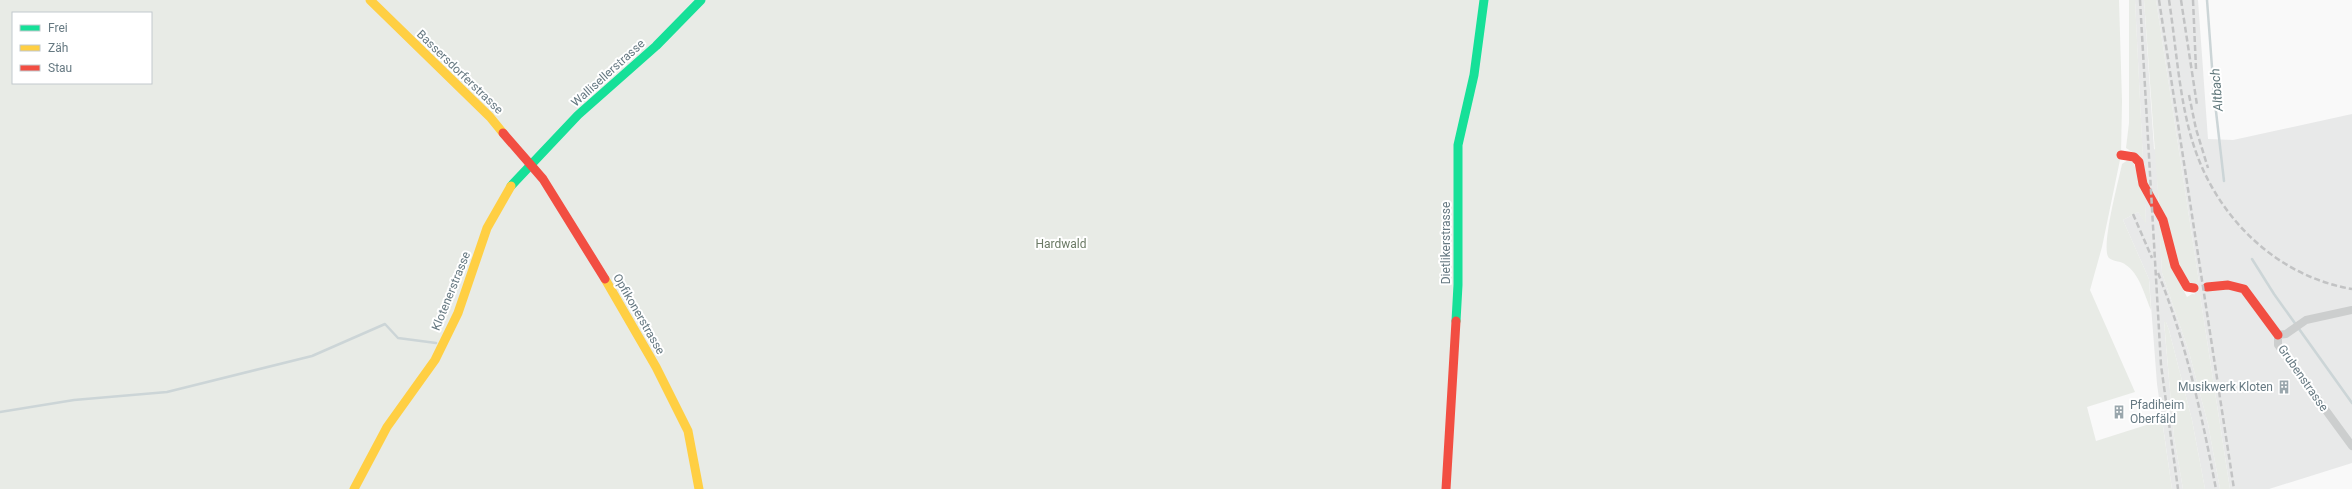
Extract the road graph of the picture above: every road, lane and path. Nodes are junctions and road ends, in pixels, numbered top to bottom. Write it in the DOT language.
graph roads {
  1 [pos="370,0"];
  2 [pos="701,0"];
  3 [pos="1484,0"];
  4 [pos="2121,155"];
  5 [pos="531,164"];
  6 [pos="2207,287"];
  7 [pos="2194,288"];
  8 [pos="2352,310"];
  9 [pos="2278,335"];
  10 [pos="2352,446"];
  11 [pos="354,489"];
  12 [pos="698,489"];
  13 [pos="1446,489"];
  1 -- 5 [label="street, Bassersdorferstrasse"];
  2 -- 5 [label="street, Wallisellerstrasse"];
  3 -- 13 [label="street, Dietlikerstrasse"];
  4 -- 7 [label="street"];
  5 -- 11 [label="street, Klotenerstrasse"];
  5 -- 12 [label="street, Opfikonerstrasse"];
  6 -- 9 [label="street"];
  8 -- 9 [label="street, Grubenstrasse"];
  9 -- 10 [label="street, Grubenstrasse"];
}
